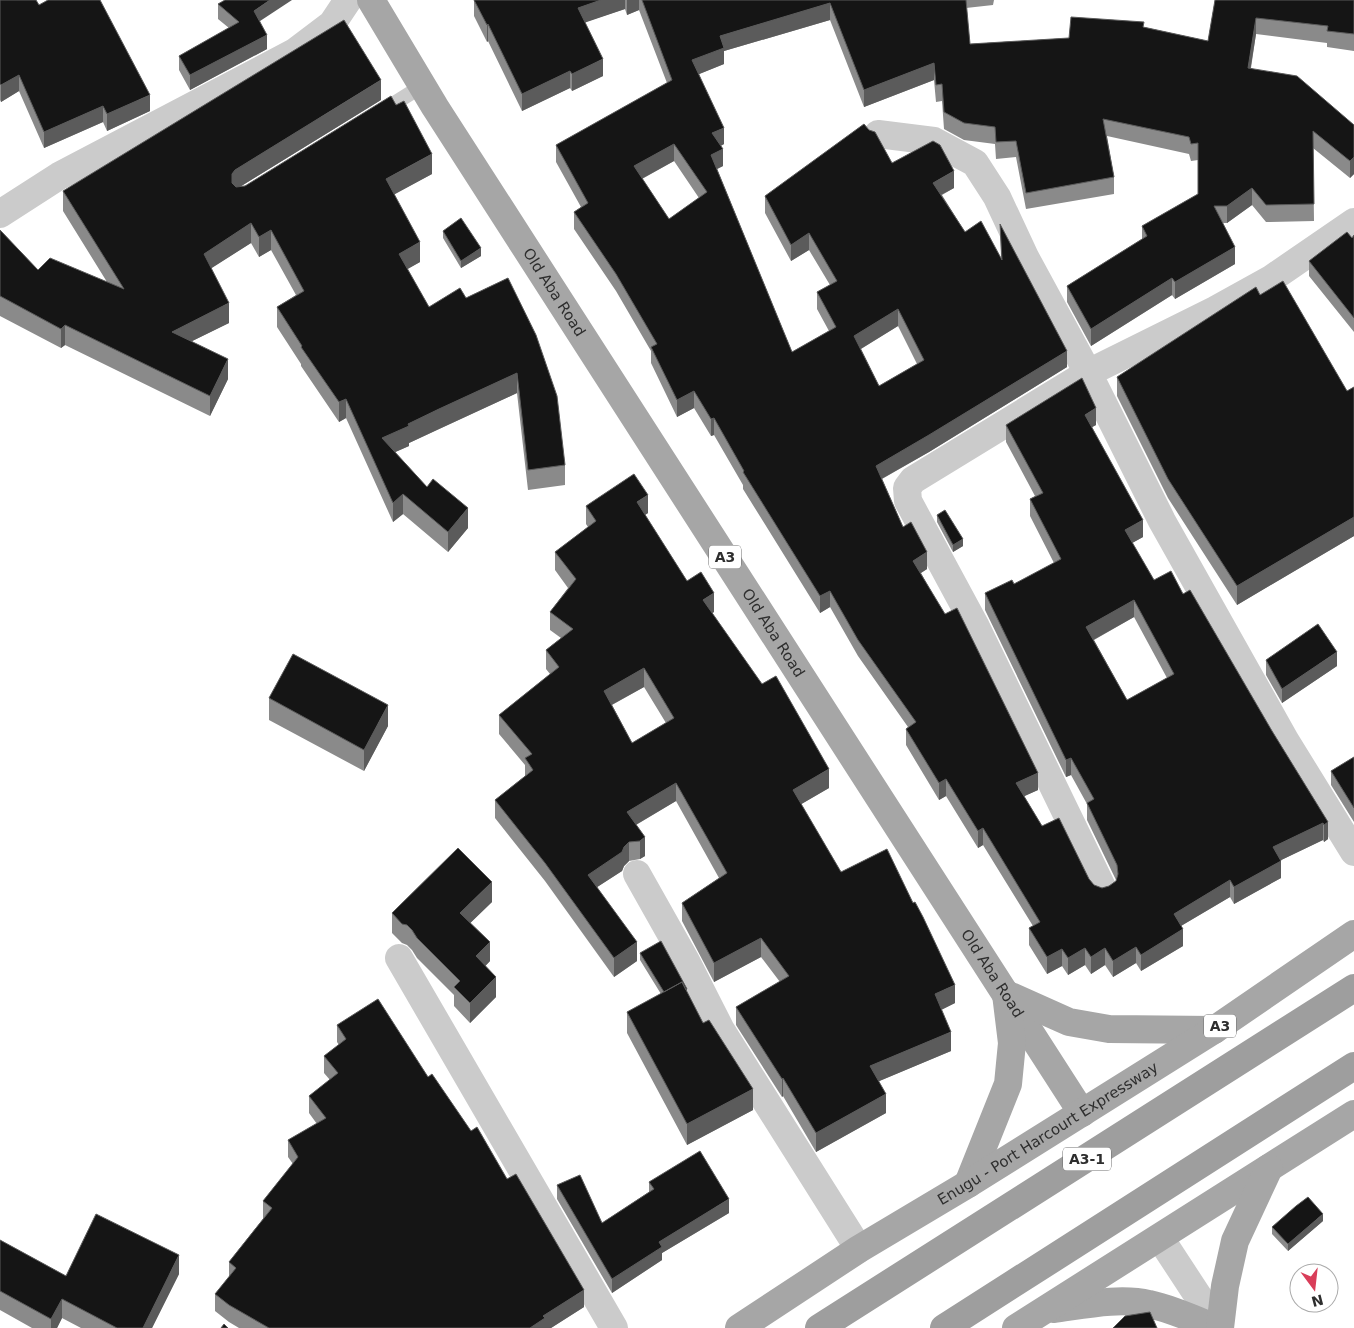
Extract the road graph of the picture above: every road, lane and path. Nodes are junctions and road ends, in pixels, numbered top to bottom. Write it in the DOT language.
graph roads {
  1 [pos="348,0"];
  2 [pos="372,0"];
  3 [pos="422,86"];
  4 [pos="364,122"];
  5 [pos="878,134"];
  6 [pos="0,214"];
  7 [pos="1354,222"];
  8 [pos="1088,373"];
  9 [pos="1354,852"];
  10 [pos="637,874"];
  11 [pos="1103,889"];
  12 [pos="1354,934"];
  13 [pos="399,958"];
  14 [pos="1354,988"];
  15 [pos="1006,994"];
  16 [pos="1214,1030"];
  17 [pos="1354,1066"];
  18 [pos="1082,1113"];
  19 [pos="1354,1114"];
  20 [pos="1269,1168"];
  21 [pos="968,1184"];
  22 [pos="1160,1238"];
  23 [pos="859,1249"];
  24 [pos="1046,1309"];
  25 [pos="614,1328"];
  26 [pos="739,1328"];
  27 [pos="819,1328"];
  28 [pos="944,1328"];
  29 [pos="1016,1328"];
  30 [pos="1218,1328"];
  1 -- 6 [label="street"];
  2 -- 3 [label="main road, Old Aba Road / A3"];
  3 -- 4 [label="lane"];
  3 -- 15 [label="main road, Old Aba Road / A3"];
  5 -- 8 [label="street"];
  7 -- 8 [label="street"];
  8 -- 9 [label="street"];
  8 -- 11 [label="street"];
  10 -- 23 [label="street"];
  12 -- 16 [label="main road, Enugu - Port Harcourt Expressway / A3"];
  13 -- 25 [label="street"];
  14 -- 27 [label="highway, A3-1"];
  15 -- 16 [label="main road"];
  15 -- 18 [label="main road, Old Aba Road / A3"];
  15 -- 21 [label="main road"];
  16 -- 18 [label="main road, Enugu - Port Harcourt Expressway / A3"];
  17 -- 28 [label="highway"];
  18 -- 21 [label="main road, Enugu - Port Harcourt Expressway / A3-1"];
  19 -- 20 [label="main road"];
  20 -- 22 [label="main road"];
  20 -- 30 [label="main road"];
  21 -- 23 [label="main road, Enugu - Port Harcourt Expressway / A3-1"];
  22 -- 24 [label="main road"];
  22 -- 30 [label="street"];
  23 -- 26 [label="main road, Enugu - Port Harcourt Expressway / A3-1"];
  24 -- 29 [label="main road"];
  24 -- 30 [label="main road"];
}
